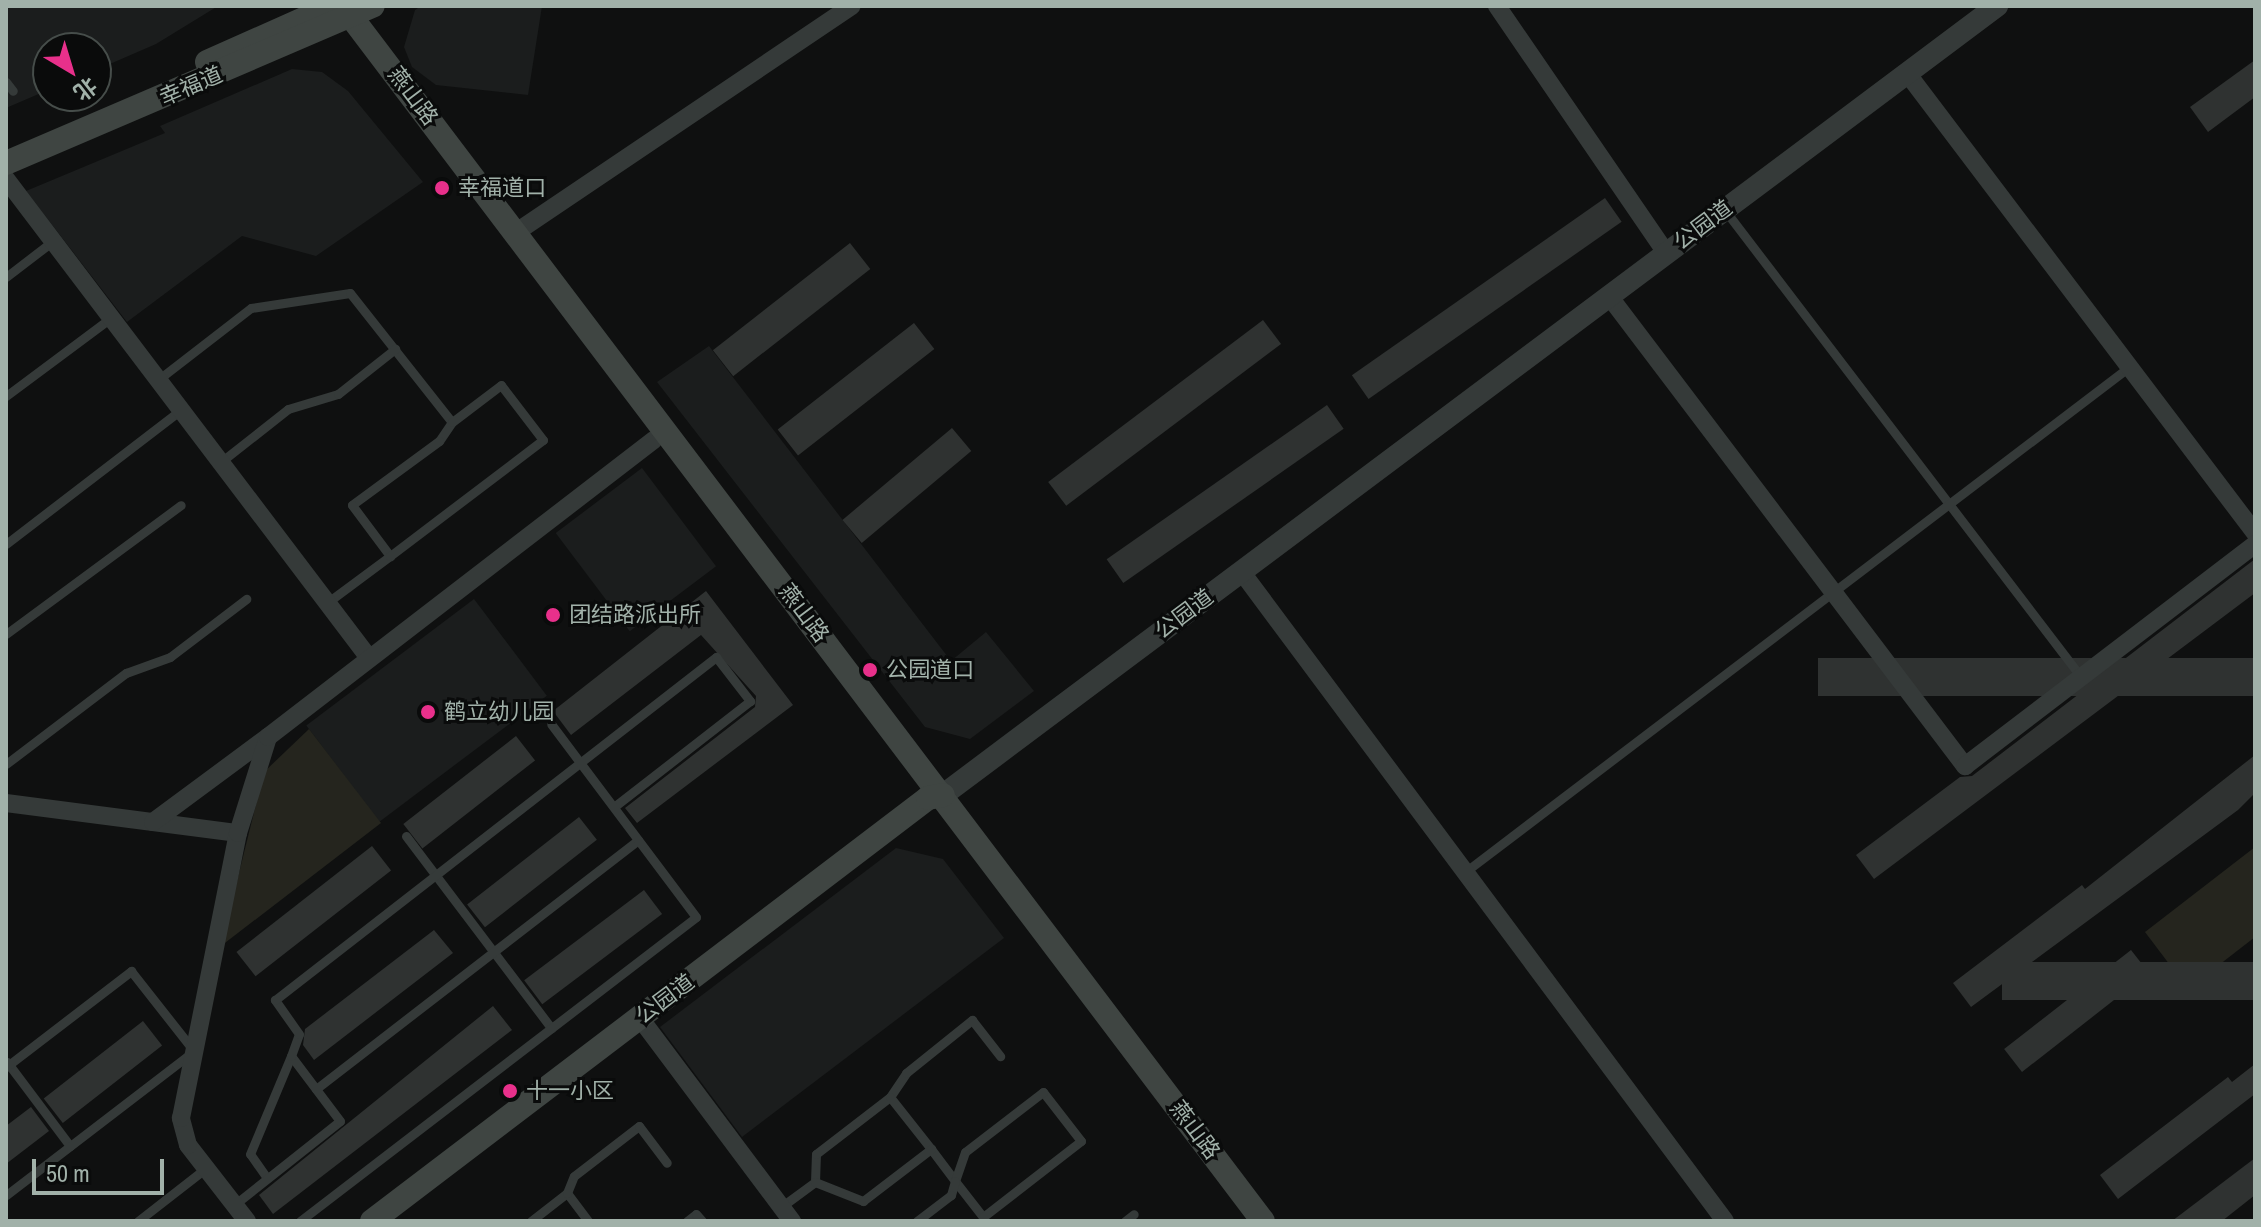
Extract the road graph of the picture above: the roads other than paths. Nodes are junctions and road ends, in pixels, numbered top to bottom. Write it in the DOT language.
graph roads {
  1 [pos="852,6"];
  2 [pos="1497,6"];
  3 [pos="1997,6"];
  4 [pos="343,11"];
  5 [pos="1907,73"];
  6 [pos="6,150"];
  7 [pos="6,163"];
  8 [pos="6,179"];
  9 [pos="1724,209"];
  10 [pos="515,233"];
  11 [pos="53,241"];
  12 [pos="1666,253"];
  13 [pos="6,277"];
  14 [pos="1609,296"];
  15 [pos="112,317"];
  16 [pos="395,349"];
  17 [pos="2129,367"];
  18 [pos="159,379"];
  19 [pos="6,396"];
  20 [pos="182,409"];
  21 [pos="452,422"];
  22 [pos="654,440"];
  23 [pos="222,461"];
  24 [pos="1949,504"];
  25 [pos="181,505"];
  26 [pos="2255,533"];
  27 [pos="6,544"];
  28 [pos="2255,544"];
  29 [pos="390,556"];
  30 [pos="1241,571"];
  31 [pos="1833,592"];
  32 [pos="246,599"];
  33 [pos="328,602"];
  34 [pos="6,634"];
  35 [pos="369,658"];
  36 [pos="2081,677"];
  37 [pos="551,724"];
  38 [pos="268,737"];
  39 [pos="581,763"];
  40 [pos="6,764"];
  41 [pos="935,796"];
  42 [pos="6,803"];
  43 [pos="614,807"];
  44 [pos="153,822"];
  45 [pos="238,833"];
  46 [pos="406,836"];
  47 [pos="638,840"];
  48 [pos="1465,872"];
  49 [pos="436,875"];
  50 [pos="494,952"];
  51 [pos="640,1018"];
  52 [pos="551,1028"];
  53 [pos="194,1051"];
  54 [pos="291,1056"];
  55 [pos="1000,1056"];
  56 [pos="7,1064"];
  57 [pos="316,1089"];
  58 [pos="890,1097"];
  59 [pos="70,1146"];
  60 [pos="931,1149"];
  61 [pos="667,1163"];
  62 [pos="206,1168"];
  63 [pos="267,1178"];
  64 [pos="955,1181"];
  65 [pos="815,1182"];
  66 [pos="567,1193"];
  67 [pos="6,1195"];
  68 [pos="234,1205"];
  69 [pos="787,1214"];
  70 [pos="1134,1214"];
  71 [pos="983,1219"];
  72 [pos="138,1221"];
  73 [pos="247,1221"];
  74 [pos="300,1221"];
  75 [pos="372,1221"];
  76 [pos="531,1221"];
  77 [pos="588,1221"];
  78 [pos="687,1221"];
  79 [pos="702,1221"];
  80 [pos="917,1221"];
  81 [pos="1125,1221"];
  82 [pos="1244,1221"];
  83 [pos="1263,1221"];
  84 [pos="1725,1221"];
  1 -- 10 [label="street"];
  2 -- 12 [label="street"];
  3 -- 5 [label="street, 公园道"];
  4 -- 6 [label="main road, 幸福道"];
  4 -- 7 [label="main road, 幸福道"];
  4 -- 10 [label="main road, 燕山路"];
  4 -- 22 [label="main road, 燕山路"];
  5 -- 9 [label="street, 公园道"];
  5 -- 17 [label="street"];
  8 -- 11 [label="street"];
  9 -- 12 [label="street, 公园道"];
  9 -- 24 [label="lane"];
  10 -- 41 [label="main road, 燕山路"];
  11 -- 13 [label="lane"];
  11 -- 15 [label="street"];
  12 -- 14 [label="street, 公园道"];
  14 -- 30 [label="street, 公园道"];
  14 -- 31 [label="street"];
  15 -- 18 [label="street"];
  15 -- 19 [label="lane"];
  16 -- 18 [label="lane"];
  16 -- 21 [label="lane"];
  16 -- 23 [label="lane"];
  17 -- 24 [label="lane"];
  17 -- 26 [label="street"];
  18 -- 20 [label="street"];
  20 -- 23 [label="street"];
  20 -- 27 [label="lane"];
  21 -- 29 [label="lane"];
  21 -- 29 [label="lane"];
  22 -- 35 [label="street"];
  22 -- 41 [label="main road, 燕山路"];
  23 -- 33 [label="street"];
  24 -- 31 [label="lane"];
  24 -- 36 [label="lane"];
  25 -- 34 [label="lane"];
  28 -- 36 [label="street"];
  29 -- 33 [label="lane"];
  30 -- 41 [label="street, 公园道"];
  30 -- 48 [label="street"];
  31 -- 36 [label="street"];
  31 -- 48 [label="lane"];
  32 -- 40 [label="lane"];
  33 -- 35 [label="street"];
  35 -- 38 [label="street"];
  37 -- 39 [label="lane"];
  38 -- 44 [label="street"];
  38 -- 45 [label="street"];
  39 -- 43 [label="lane"];
  39 -- 43 [label="lane"];
  39 -- 49 [label="lane"];
  41 -- 51 [label="main road, 公园道"];
  41 -- 82 [label="main road, 燕山路"];
  41 -- 83 [label="main road, 燕山路"];
  42 -- 44 [label="street"];
  43 -- 47 [label="lane"];
  44 -- 45 [label="street"];
  45 -- 53 [label="street"];
  46 -- 49 [label="lane"];
  47 -- 50 [label="lane"];
  47 -- 52 [label="lane"];
  48 -- 84 [label="street"];
  49 -- 50 [label="lane"];
  49 -- 54 [label="lane"];
  50 -- 52 [label="lane"];
  50 -- 57 [label="lane"];
  51 -- 69 [label="street"];
  51 -- 75 [label="main road, 公园道"];
  52 -- 74 [label="lane"];
  53 -- 56 [label="lane"];
  53 -- 59 [label="lane"];
  53 -- 62 [label="street"];
  54 -- 57 [label="lane"];
  54 -- 63 [label="lane"];
  55 -- 58 [label="lane"];
  56 -- 59 [label="lane"];
  57 -- 63 [label="lane"];
  58 -- 60 [label="lane"];
  58 -- 65 [label="lane"];
  59 -- 67 [label="lane"];
  60 -- 64 [label="lane"];
  60 -- 65 [label="lane"];
  61 -- 66 [label="lane"];
  62 -- 68 [label="street"];
  62 -- 72 [label="lane"];
  63 -- 68 [label="lane"];
  64 -- 71 [label="lane"];
  64 -- 71 [label="lane"];
  64 -- 80 [label="lane"];
  65 -- 69 [label="lane"];
  66 -- 76 [label="lane"];
  66 -- 77 [label="lane"];
  68 -- 73 [label="street"];
  70 -- 81 [label="lane"];
  78 -- 79 [label="lane"];
}
